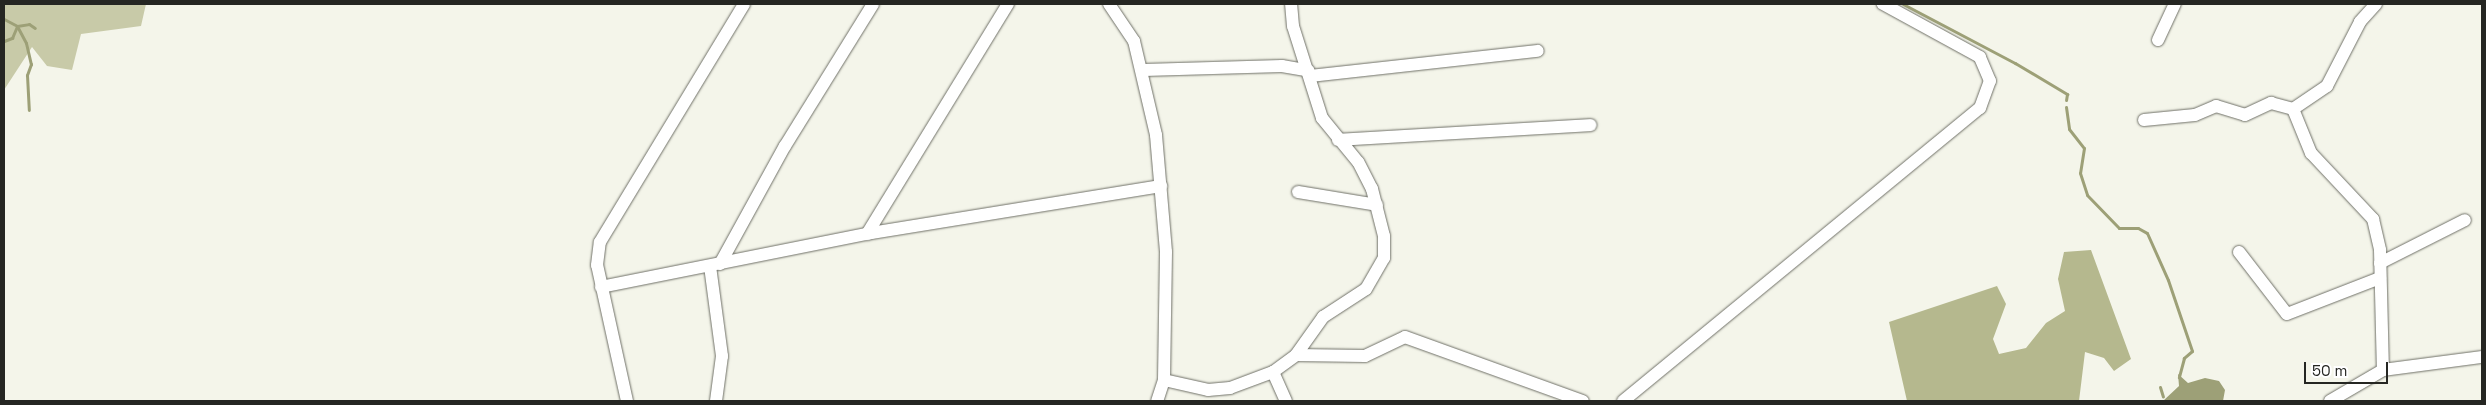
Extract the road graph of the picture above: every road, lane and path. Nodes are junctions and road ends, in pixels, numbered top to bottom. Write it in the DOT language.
graph roads {
  1 [pos="744,4"];
  2 [pos="873,4"];
  3 [pos="1008,4"];
  4 [pos="1109,4"];
  5 [pos="1291,4"];
  6 [pos="1884,4"];
  7 [pos="2175,4"];
  8 [pos="2376,4"];
  9 [pos="2158,40"];
  10 [pos="1538,51"];
  11 [pos="1144,70"];
  12 [pos="1309,74"];
  13 [pos="2292,109"];
  14 [pos="2144,120"];
  15 [pos="1591,125"];
  16 [pos="1338,140"];
  17 [pos="1161,186"];
  18 [pos="1298,192"];
  19 [pos="1377,205"];
  20 [pos="2465,220"];
  21 [pos="867,234"];
  22 [pos="2239,252"];
  23 [pos="2380,263"];
  24 [pos="715,265"];
  25 [pos="2380,278"];
  26 [pos="601,287"];
  27 [pos="1296,355"];
  28 [pos="2482,357"];
  29 [pos="2384,370"];
  30 [pos="1273,372"];
  31 [pos="1164,380"];
  32 [pos="627,401"];
  33 [pos="716,401"];
  34 [pos="1157,401"];
  35 [pos="1286,401"];
  36 [pos="1583,401"];
  37 [pos="1623,401"];
  38 [pos="2330,401"];
  1 -- 26 [label="street"];
  2 -- 24 [label="street"];
  3 -- 21 [label="street"];
  4 -- 11 [label="street"];
  5 -- 12 [label="street"];
  6 -- 37 [label="street"];
  7 -- 9 [label="street"];
  8 -- 13 [label="street"];
  10 -- 12 [label="street"];
  11 -- 12 [label="street"];
  11 -- 17 [label="street"];
  12 -- 16 [label="street"];
  13 -- 14 [label="street"];
  13 -- 23 [label="street"];
  15 -- 16 [label="street"];
  16 -- 19 [label="street"];
  17 -- 21 [label="street"];
  17 -- 31 [label="street"];
  18 -- 19 [label="street"];
  19 -- 27 [label="street"];
  20 -- 23 [label="street"];
  21 -- 24 [label="street"];
  22 -- 25 [label="street"];
  23 -- 25 [label="street"];
  24 -- 26 [label="street"];
  24 -- 33 [label="street"];
  25 -- 29 [label="street"];
  26 -- 32 [label="street"];
  27 -- 30 [label="street"];
  27 -- 36 [label="street"];
  28 -- 29 [label="street"];
  29 -- 38 [label="street"];
  30 -- 31 [label="street"];
  30 -- 35 [label="street"];
  31 -- 34 [label="street"];
}
